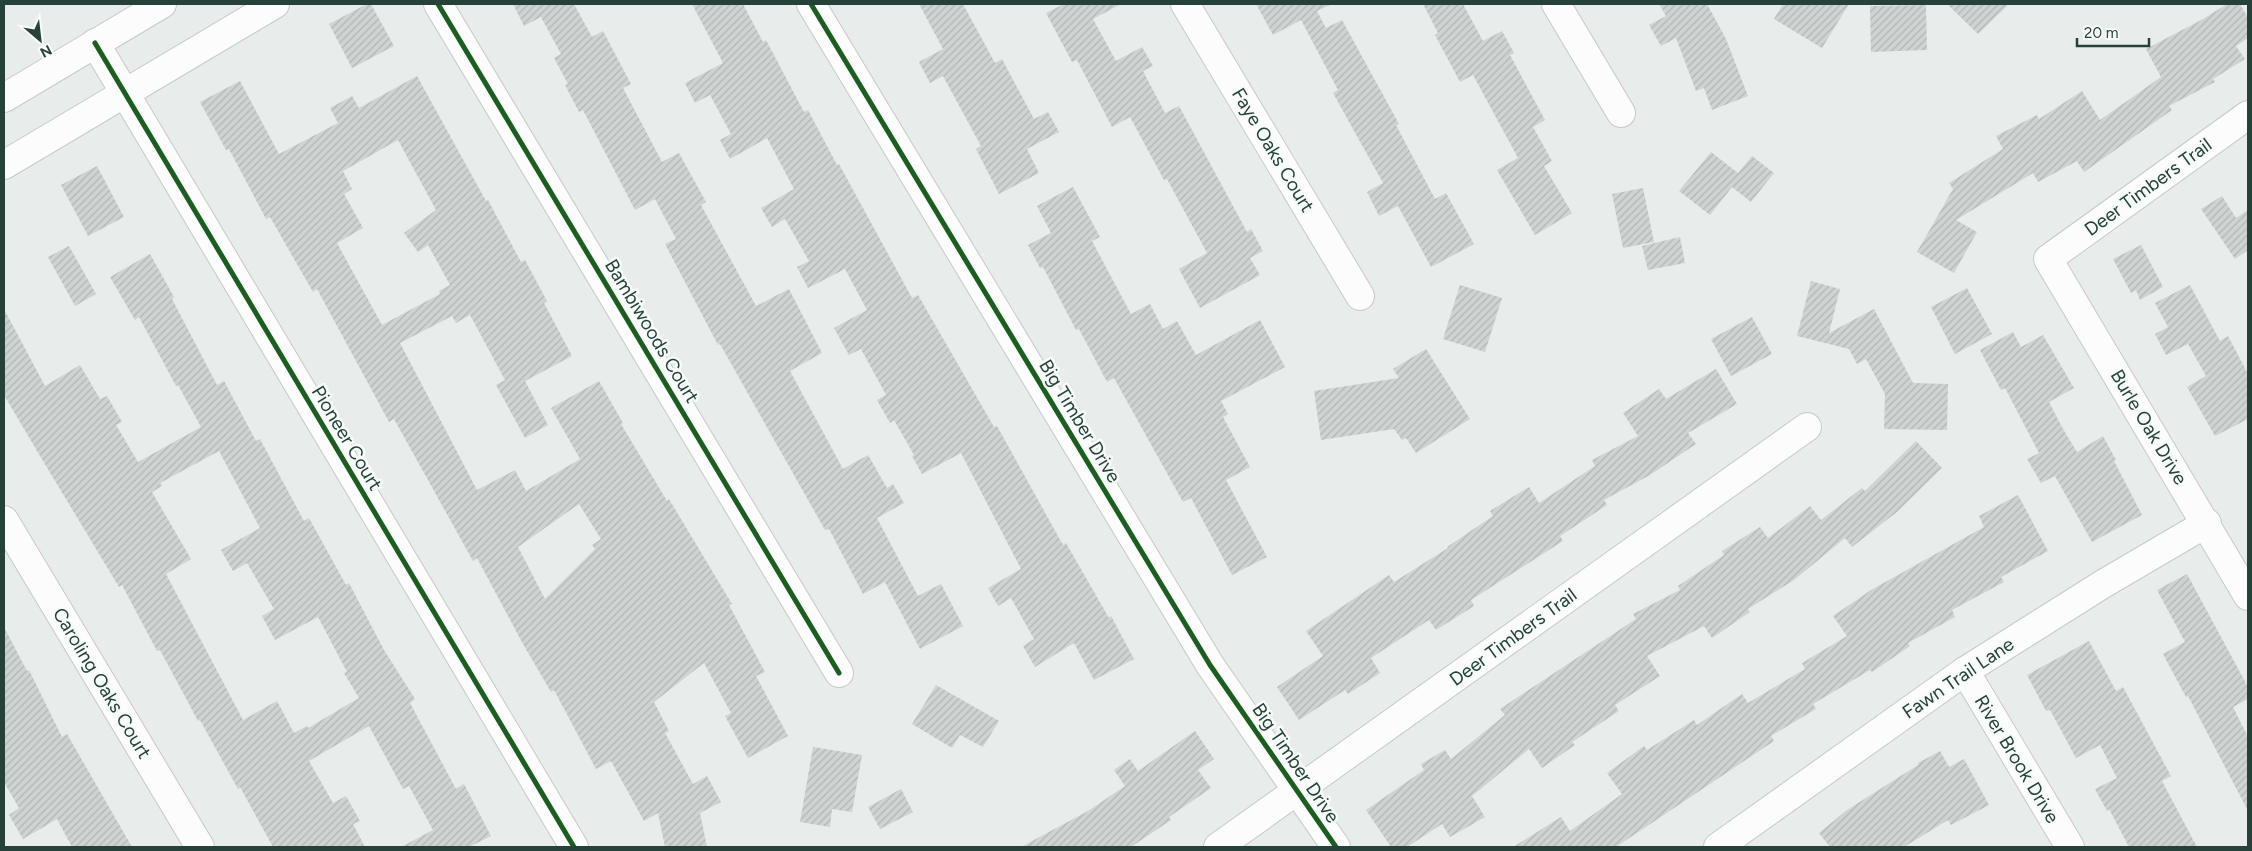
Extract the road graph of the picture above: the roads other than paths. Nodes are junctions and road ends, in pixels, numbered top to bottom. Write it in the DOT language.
graph roads {
  1 [pos="162,4"];
  2 [pos="274,4"];
  3 [pos="438,4"];
  4 [pos="811,4"];
  5 [pos="1185,4"];
  6 [pos="1556,4"];
  7 [pos="95,44"];
  8 [pos="125,93"];
  9 [pos="4,98"];
  10 [pos="1621,113"];
  11 [pos="2248,115"];
  12 [pos="4,165"];
  13 [pos="2048,259"];
  14 [pos="1360,296"];
  15 [pos="1807,426"];
  16 [pos="4,520"];
  17 [pos="2207,523"];
  18 [pos="2248,596"];
  19 [pos="1964,671"];
  20 [pos="839,673"];
  21 [pos="1296,792"];
  22 [pos="200,847"];
  23 [pos="574,847"];
  24 [pos="1218,847"];
  25 [pos="1336,847"];
  26 [pos="1718,847"];
  27 [pos="2070,847"];
  1 -- 7 [label="street"];
  2 -- 8 [label="street"];
  3 -- 20 [label="street, Bambiwoods Court"];
  4 -- 21 [label="street, Big Timber Drive"];
  5 -- 14 [label="street, Faye Oaks Court"];
  6 -- 10 [label="street"];
  7 -- 8 [label="street, Pioneer Court"];
  7 -- 9 [label="street"];
  8 -- 12 [label="street"];
  8 -- 23 [label="street, Pioneer Court"];
  11 -- 13 [label="street, Deer Timbers Trail"];
  13 -- 17 [label="street, Burle Oak Drive"];
  15 -- 21 [label="street, Deer Timbers Trail"];
  16 -- 22 [label="street, Caroling Oaks Court"];
  17 -- 18 [label="street, Burle Oak Drive"];
  17 -- 19 [label="street, Fawn Trail Lane"];
  19 -- 26 [label="street, Fawn Trail Lane"];
  19 -- 27 [label="street, River Brook Drive"];
  21 -- 24 [label="street, Deer Timbers Trail"];
  21 -- 25 [label="street, Big Timber Drive"];
}
